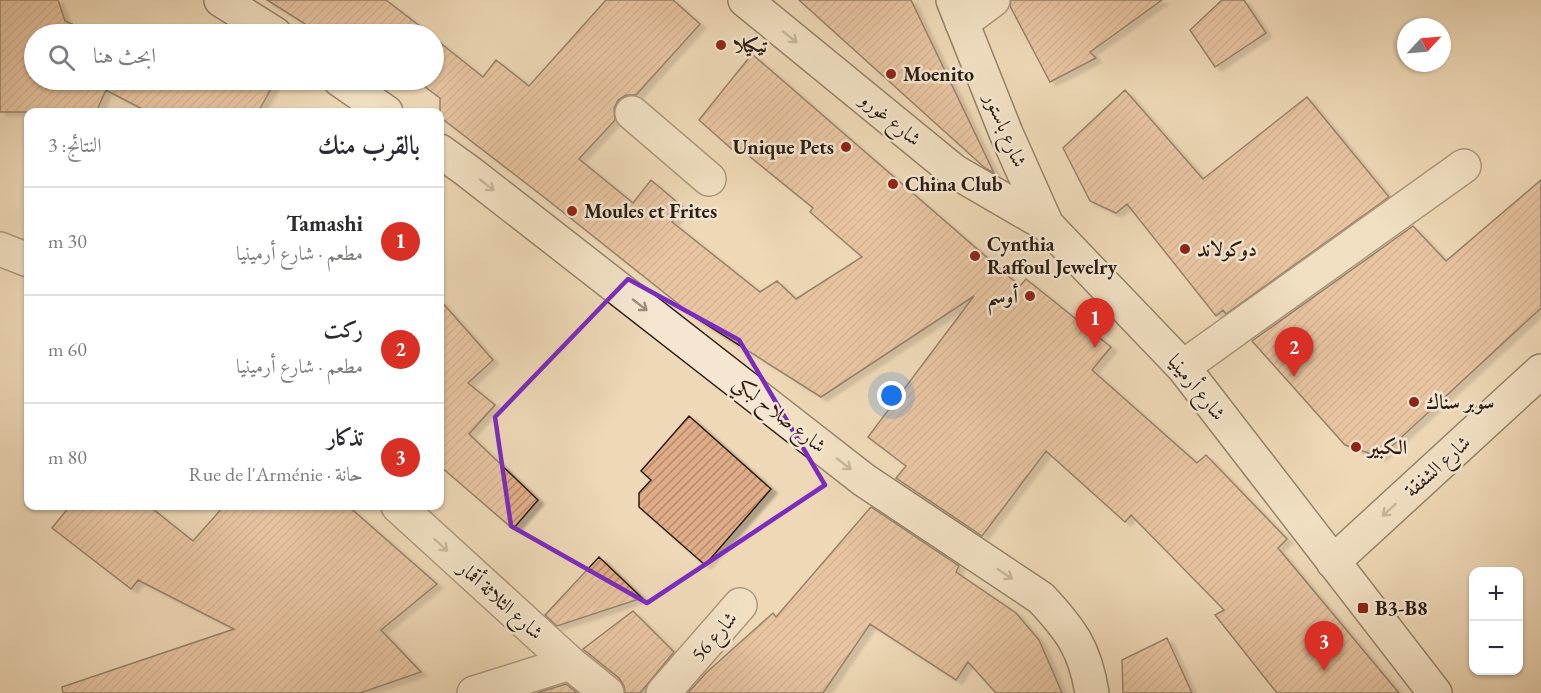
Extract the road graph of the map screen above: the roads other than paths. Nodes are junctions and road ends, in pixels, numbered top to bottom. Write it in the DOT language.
graph roads {
  1 [pos="220,0"];
  2 [pos="745,0"];
  3 [pos="993,0"];
  4 [pos="958,11"];
  5 [pos="259,24"];
  6 [pos="354,90"];
  7 [pos="380,108"];
  8 [pos="632,113"];
  9 [pos="1006,133"];
  10 [pos="444,154"];
  11 [pos="1464,166"];
  12 [pos="954,171"];
  13 [pos="709,179"];
  14 [pos="1047,225"];
  15 [pos="0,249"];
  16 [pos="24,258"];
  17 [pos="1184,367"];
  18 [pos="1541,371"];
  19 [pos="402,510"];
  20 [pos="1333,562"];
  21 [pos="740,605"];
  22 [pos="570,663"];
  23 [pos="474,693"];
  24 [pos="606,693"];
  25 [pos="663,693"];
  26 [pos="1092,693"];
  27 [pos="1435,693"];
  1 -- 5 [label="street"];
  2 -- 12 [label="street, شارع غورو, one-way"];
  3 -- 4 [label="street"];
  4 -- 9 [label="street, شارع باستور"];
  6 -- 7 [label="street"];
  8 -- 13 [label="street"];
  9 -- 12 [label="street"];
  9 -- 14 [label="street, شارع باستور"];
  10 -- 26 [label="street, شارع صلاح لبكي, one-way"];
  11 -- 17 [label="street"];
  12 -- 14 [label="street, شارع غورو"];
  14 -- 17 [label="street, شارع أرمينيا"];
  15 -- 16 [label="street"];
  17 -- 20 [label="street, شارع أرمينيا"];
  18 -- 20 [label="street, شارع الشفقة, one-way"];
  19 -- 22 [label="street, شارع الثلاثة أقمار, one-way"];
  20 -- 27 [label="street, شارع أرمينيا"];
  21 -- 25 [label="street, شارع 56"];
  22 -- 23 [label="street"];
  22 -- 24 [label="street, شارع الثلاثة أقمار"];
}
